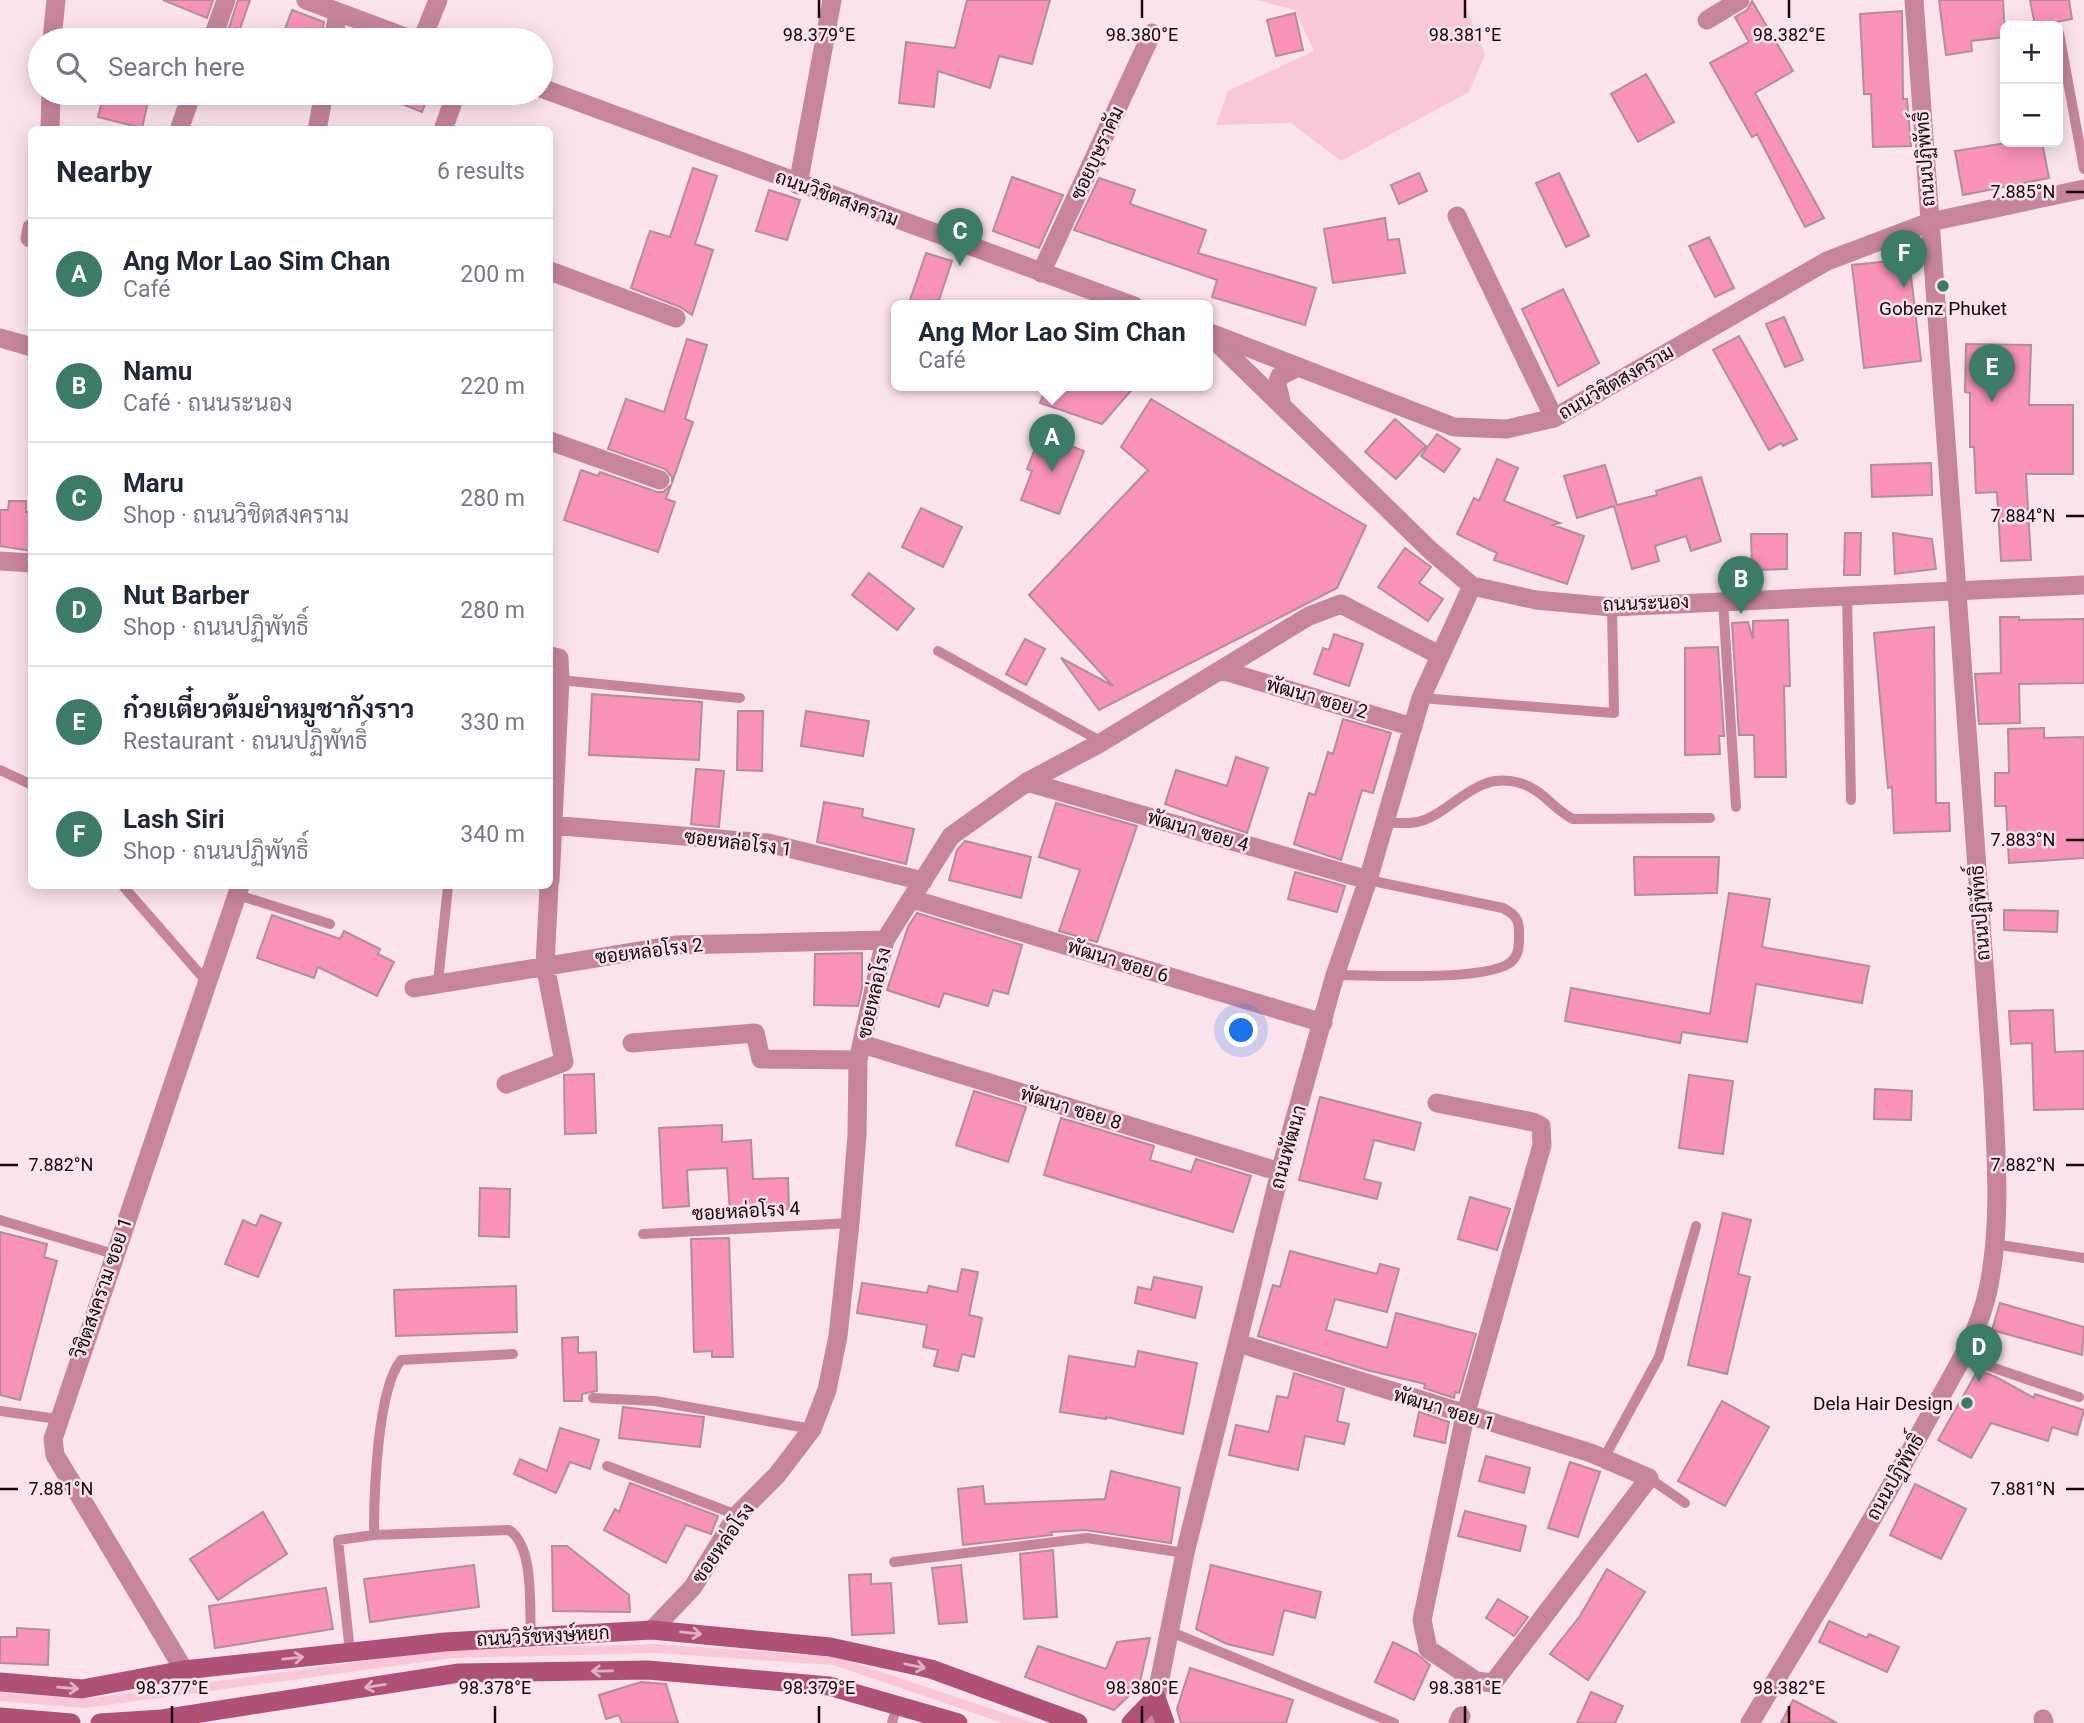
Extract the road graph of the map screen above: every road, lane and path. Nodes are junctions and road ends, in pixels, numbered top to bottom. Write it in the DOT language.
graph roads {
  1 [pos="56,0"];
  2 [pos="226,0"];
  3 [pos="306,0"];
  4 [pos="438,0"];
  5 [pos="832,0"];
  6 [pos="1740,0"];
  7 [pos="1914,0"];
  8 [pos="338,13"];
  9 [pos="1707,20"];
  10 [pos="53,28"];
  11 [pos="216,28"];
  12 [pos="335,28"];
  13 [pos="380,28"];
  14 [pos="427,28"];
  15 [pos="1152,33"];
  16 [pos="2063,55"];
  17 [pos="553,93"];
  18 [pos="51,105"];
  19 [pos="188,105"];
  20 [pos="322,105"];
  21 [pos="452,105"];
  22 [pos="50,126"];
  23 [pos="180,126"];
  24 [pos="318,126"];
  25 [pos="444,126"];
  26 [pos="2084,169"];
  27 [pos="798,185"];
  28 [pos="2084,189"];
  29 [pos="1457,216"];
  30 [pos="1930,222"];
  31 [pos="553,272"];
  32 [pos="1041,272"];
  33 [pos="1118,300"];
  34 [pos="676,318"];
  35 [pos="1213,335"];
  36 [pos="0,338"];
  37 [pos="1213,338"];
  38 [pos="28,346"];
  39 [pos="1297,367"];
  40 [pos="1282,406"];
  41 [pos="1554,418"];
  42 [pos="553,442"];
  43 [pos="660,480"];
  44 [pos="0,561"];
  45 [pos="28,564"];
  46 [pos="2084,585"];
  47 [pos="1472,586"];
  48 [pos="1958,589"];
  49 [pos="1847,594"];
  50 [pos="1723,600"];
  51 [pos="1612,607"];
  52 [pos="938,651"];
  53 [pos="1438,654"];
  54 [pos="553,657"];
  55 [pos="1221,670"];
  56 [pos="560,680"];
  57 [pos="740,698"];
  58 [pos="1421,698"];
  59 [pos="1413,727"];
  60 [pos="1102,742"];
  61 [pos="0,771"];
  62 [pos="1027,782"];
  63 [pos="28,783"];
  64 [pos="553,793"];
  65 [pos="1851,800"];
  66 [pos="1736,807"];
  67 [pos="1710,818"];
  68 [pos="1385,822"];
  69 [pos="553,825"];
  70 [pos="1368,880"];
  71 [pos="923,881"];
  72 [pos="126,889"];
  73 [pos="448,889"];
  74 [pos="549,889"];
  75 [pos="239,890"];
  76 [pos="912,899"];
  77 [pos="330,924"];
  78 [pos="885,940"];
  79 [pos="545,965"];
  80 [pos="1335,975"];
  81 [pos="206,981"];
  82 [pos="438,982"];
  83 [pos="414,988"];
  84 [pos="1323,1023"];
  85 [pos="632,1043"];
  86 [pos="860,1052"];
  87 [pos="506,1084"];
  88 [pos="1437,1103"];
  89 [pos="1280,1172"];
  90 [pos="0,1220"];
  91 [pos="850,1223"];
  92 [pos="1696,1226"];
  93 [pos="643,1234"];
  94 [pos="1994,1244"];
  95 [pos="114,1254"];
  96 [pos="2084,1258"];
  97 [pos="1238,1343"];
  98 [pos="513,1354"];
  99 [pos="1962,1357"];
  100 [pos="2079,1397"];
  101 [pos="593,1398"];
  102 [pos="0,1411"];
  103 [pos="1465,1416"];
  104 [pos="58,1419"];
  105 [pos="811,1429"];
  106 [pos="1604,1458"];
  107 [pos="607,1466"];
  108 [pos="1649,1478"];
  109 [pos="1685,1503"];
  110 [pos="737,1515"];
  111 [pos="374,1535"];
  112 [pos="1185,1553"];
  113 [pos="894,1562"];
  114 [pos="652,1630"];
  115 [pos="1171,1632"];
  116 [pos="531,1637"];
  117 [pos="350,1652"];
  118 [pos="184,1670"];
  119 [pos="0,1682"];
  120 [pos="1156,1697"];
  121 [pos="894,1714"];
  122 [pos="0,1717"];
  123 [pos="71,1723"];
  124 [pos="100,1723"];
  125 [pos="958,1723"];
  126 [pos="1078,1723"];
  127 [pos="1131,1723"];
  128 [pos="1151,1723"];
  129 [pos="1165,1723"];
  130 [pos="1394,1723"];
  131 [pos="1750,1723"];
  1 -- 10 [label="street"];
  2 -- 11 [label="street"];
  3 -- 8 [label="street"];
  4 -- 14 [label="street"];
  5 -- 27 [label="street"];
  6 -- 9 [label="street"];
  7 -- 30 [label="street, ถนนปฏิพัทธิ์"];
  8 -- 12 [label="street"];
  8 -- 13 [label="street"];
  15 -- 32 [label="street, ซอยบุษราคัม"];
  16 -- 26 [label="lane"];
  17 -- 27 [label="street, ถนนวิชิตสงคราม"];
  18 -- 22 [label="street"];
  19 -- 23 [label="street"];
  20 -- 24 [label="street"];
  21 -- 25 [label="street"];
  27 -- 32 [label="street, ถนนวิชิตสงคราม"];
  28 -- 30 [label="street, ถนนวิชิตสงคราม"];
  29 -- 41 [label="street"];
  30 -- 41 [label="street, ถนนวิชิตสงคราม"];
  30 -- 48 [label="street, ถนนปฏิพัทธิ์"];
  31 -- 34 [label="street"];
  32 -- 33 [label="street, ถนนวิชิตสงคราม"];
  35 -- 39 [label="street, ถนนวิชิตสงคราม"];
  36 -- 38 [label="street"];
  37 -- 40 [label="street, ถนนระนอง"];
  39 -- 40 [label="street"];
  39 -- 41 [label="street, ถนนวิชิตสงคราม"];
  40 -- 47 [label="street, ถนนระนอง"];
  42 -- 43 [label="street"];
  44 -- 45 [label="street"];
  46 -- 48 [label="street, ถนนระนอง"];
  47 -- 51 [label="street, ถนนระนอง"];
  47 -- 53 [label="street, ถนนพัฒนา"];
  48 -- 49 [label="street, ถนนระนอง"];
  48 -- 94 [label="street, ถนนปฏิพัทธิ์"];
  49 -- 50 [label="street, ถนนระนอง"];
  49 -- 65 [label="lane"];
  50 -- 51 [label="street, ถนนระนอง"];
  50 -- 66 [label="lane"];
  51 -- 58 [label="lane"];
  52 -- 60 [label="lane"];
  53 -- 55 [label="street, ซอยหล่อโรง"];
  53 -- 58 [label="street, ถนนพัฒนา"];
  54 -- 56 [label="street"];
  55 -- 59 [label="street, พัฒนา ซอย 2"];
  55 -- 60 [label="street, ซอยหล่อโรง"];
  56 -- 57 [label="lane"];
  56 -- 64 [label="street"];
  58 -- 59 [label="street, ถนนพัฒนา"];
  59 -- 68 [label="street, ถนนพัฒนา"];
  60 -- 62 [label="street, ซอยหล่อโรง"];
  61 -- 63 [label="lane"];
  62 -- 70 [label="street, พัฒนา ซอย 4"];
  62 -- 71 [label="street, ซอยหล่อโรง"];
  67 -- 68 [label="lane"];
  68 -- 70 [label="street, ถนนพัฒนา"];
  69 -- 71 [label="street, ซอยหล่อโรง 1"];
  70 -- 80 [label="street, ถนนพัฒนา"];
  70 -- 80 [label="lane"];
  71 -- 76 [label="street, ซอยหล่อโรง"];
  72 -- 81 [label="lane"];
  73 -- 82 [label="lane"];
  74 -- 79 [label="street"];
  75 -- 77 [label="lane"];
  75 -- 81 [label="street, วิชิตสงคราม ซอย 1"];
  76 -- 78 [label="street, ซอยหล่อโรง"];
  76 -- 84 [label="street, พัฒนา ซอย 6"];
  78 -- 79 [label="street, ซอยหล่อโรง 2"];
  78 -- 86 [label="street, ซอยหล่อโรง"];
  79 -- 82 [label="street, ซอยหล่อโรง 2"];
  79 -- 87 [label="street"];
  80 -- 84 [label="street, ถนนพัฒนา"];
  81 -- 95 [label="street, วิชิตสงคราม ซอย 1"];
  82 -- 83 [label="street, ซอยหล่อโรง 2"];
  84 -- 89 [label="street, ถนนพัฒนา"];
  85 -- 86 [label="street, พัฒนา ซอย 8"];
  86 -- 89 [label="street, พัฒนา ซอย 8"];
  86 -- 91 [label="street, ซอยหล่อโรง"];
  88 -- 103 [label="street"];
  89 -- 97 [label="street, ถนนพัฒนา"];
  90 -- 95 [label="lane"];
  91 -- 93 [label="lane, ซอยหล่อโรง 4"];
  91 -- 105 [label="street, ซอยหล่อโรง"];
  92 -- 106 [label="lane"];
  94 -- 96 [label="lane"];
  94 -- 99 [label="street, ถนนปฏิพัทธิ์"];
  95 -- 104 [label="street, วิชิตสงคราม ซอย 1"];
  97 -- 103 [label="street, พัฒนา ซอย 1"];
  97 -- 112 [label="street, ถนนพัฒนา"];
  98 -- 111 [label="lane"];
  99 -- 100 [label="lane"];
  99 -- 131 [label="street, ถนนปฏิพัทธิ์"];
  101 -- 105 [label="lane"];
  102 -- 104 [label="lane"];
  103 -- 106 [label="street, พัฒนา ซอย 1"];
  103 -- 108 [label="street"];
  104 -- 118 [label="street, วิชิตสงคราม ซอย 1"];
  105 -- 110 [label="street, ซอยหล่อโรง"];
  106 -- 108 [label="street, พัฒนา ซอย 1"];
  107 -- 110 [label="lane"];
  108 -- 109 [label="lane"];
  110 -- 114 [label="street, ซอยหล่อโรง"];
  111 -- 116 [label="lane"];
  111 -- 117 [label="lane"];
  112 -- 113 [label="lane"];
  112 -- 115 [label="street, ถนนพัฒนา"];
  114 -- 116 [label="main road, ถนนวิรัชหงษ์หยก"];
  114 -- 126 [label="main road, ถนนวิรัชหงษ์หยก, one-way"];
  115 -- 120 [label="street, ถนนพัฒนา"];
  115 -- 130 [label="lane"];
  116 -- 117 [label="main road, ถนนวิรัชหงษ์หยก"];
  118 -- 117 [label="main road, ถนนวิรัชหงษ์หยก, one-way"];
  119 -- 118 [label="main road, ถนนวิรัชหงษ์หยก, one-way"];
  120 -- 127 [label="main road"];
  120 -- 128 [label="street, ถนนพัฒนา"];
  120 -- 129 [label="main road"];
  121 -- 124 [label="main road, ถนนวิรัชหงษ์หยก, one-way"];
  121 -- 125 [label="main road, ถนนวิรัชหงษ์หยก"];
  122 -- 123 [label="main road"];
}
